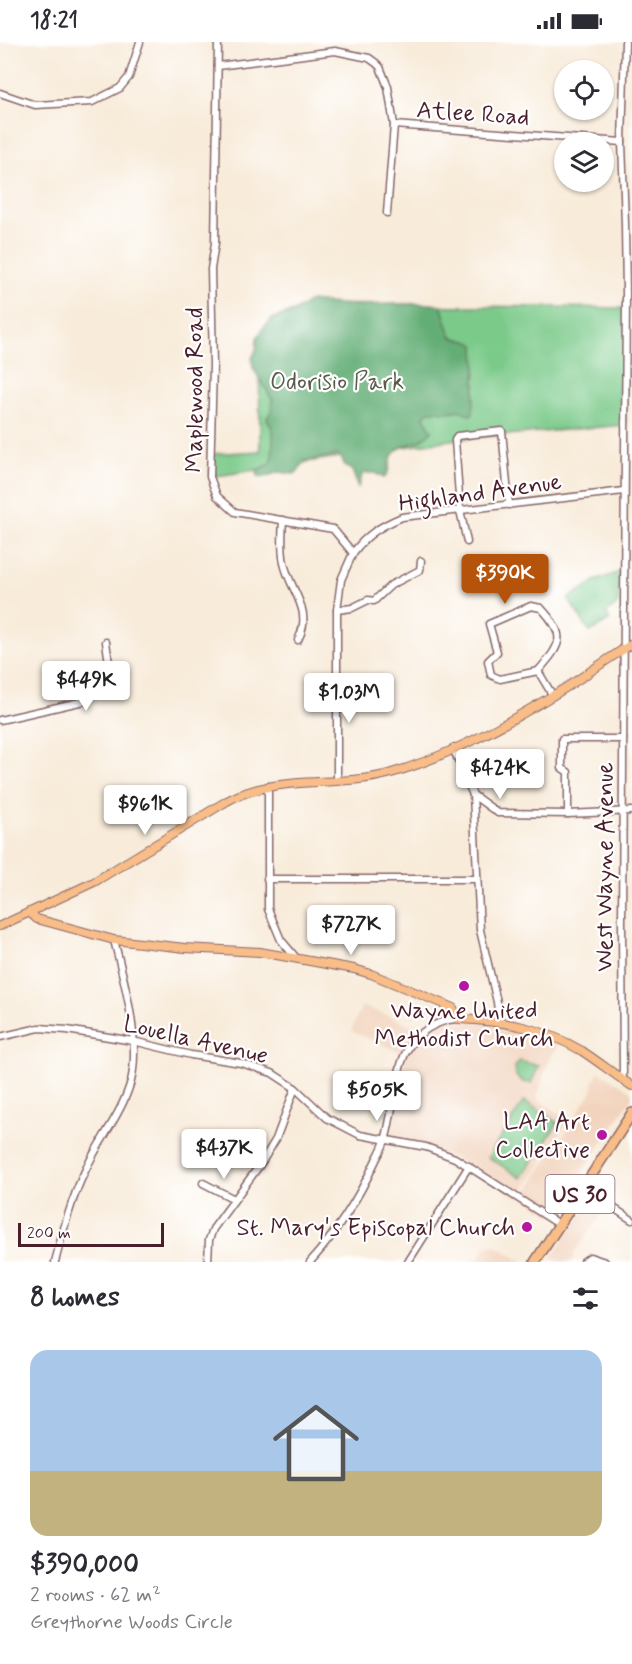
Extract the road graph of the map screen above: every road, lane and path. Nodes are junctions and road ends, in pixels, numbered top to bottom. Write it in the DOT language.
graph roads {
  1 [pos="140,42"];
  2 [pos="218,42"];
  3 [pos="625,42"];
  4 [pos="218,66"];
  5 [pos="0,93"];
  6 [pos="394,125"];
  7 [pos="622,142"];
  8 [pos="387,213"];
  9 [pos="629,224"];
  10 [pos="629,294"];
  11 [pos="632,470"];
  12 [pos="624,474"];
  13 [pos="624,491"];
  14 [pos="509,505"];
  15 [pos="460,510"];
  16 [pos="283,520"];
  17 [pos="467,542"];
  18 [pos="353,553"];
  19 [pos="421,561"];
  20 [pos="337,610"];
  21 [pos="298,640"];
  22 [pos="106,642"];
  23 [pos="628,646"];
  24 [pos="538,671"];
  25 [pos="553,696"];
  26 [pos="0,720"];
  27 [pos="623,739"];
  28 [pos="453,748"];
  29 [pos="337,780"];
  30 [pos="268,786"];
  31 [pos="473,795"];
  32 [pos="632,811"];
  33 [pos="622,812"];
  34 [pos="568,814"];
  35 [pos="267,879"];
  36 [pos="477,879"];
  37 [pos="29,912"];
  38 [pos="0,926"];
  39 [pos="114,940"];
  40 [pos="298,959"];
  41 [pos="458,1019"];
  42 [pos="499,1021"];
  43 [pos="0,1037"];
  44 [pos="133,1041"];
  45 [pos="623,1080"];
  46 [pos="632,1086"];
  47 [pos="295,1088"];
  48 [pos="632,1113"];
  49 [pos="386,1139"];
  50 [pos="469,1166"];
  51 [pos="203,1183"];
  52 [pos="583,1188"];
  53 [pos="234,1199"];
  54 [pos="632,1220"];
  55 [pos="560,1225"];
  56 [pos="539,1261"];
  57 [pos="55,1262"];
  58 [pos="208,1262"];
  59 [pos="310,1262"];
  60 [pos="408,1262"];
  61 [pos="583,1262"];
  62 [pos="605,1262"];
  1 -- 5 [label="street"];
  2 -- 4 [label="street, Maplewood Road"];
  3 -- 7 [label="street, West Wayne Avenue"];
  4 -- 6 [label="street, Atlee Road"];
  4 -- 16 [label="street, Maplewood Road"];
  6 -- 7 [label="street, Atlee Road"];
  6 -- 8 [label="street, Atlee Road"];
  7 -- 9 [label="street, West Wayne Avenue"];
  9 -- 10 [label="street, West Wayne Avenue"];
  10 -- 12 [label="street, West Wayne Avenue"];
  11 -- 12 [label="street"];
  12 -- 13 [label="street, West Wayne Avenue"];
  13 -- 14 [label="street, Highland Avenue"];
  13 -- 23 [label="street, West Wayne Avenue"];
  14 -- 15 [label="street, Highland Avenue"];
  14 -- 15 [label="street"];
  15 -- 17 [label="street"];
  15 -- 18 [label="street, Highland Avenue"];
  16 -- 18 [label="street, Maplewood Road"];
  16 -- 21 [label="street"];
  18 -- 20 [label="street"];
  19 -- 20 [label="street"];
  20 -- 29 [label="street"];
  22 -- 26 [label="street"];
  23 -- 25 [label="main road"];
  23 -- 27 [label="street, West Wayne Avenue"];
  24 -- 24 [label="street"];
  24 -- 25 [label="street"];
  25 -- 28 [label="main road"];
  27 -- 33 [label="street, West Wayne Avenue"];
  27 -- 34 [label="street"];
  28 -- 29 [label="main road"];
  28 -- 31 [label="street"];
  29 -- 30 [label="main road"];
  30 -- 35 [label="street"];
  30 -- 37 [label="main road"];
  31 -- 34 [label="street"];
  31 -- 36 [label="street"];
  32 -- 33 [label="street"];
  33 -- 34 [label="street"];
  33 -- 45 [label="street, West Wayne Avenue"];
  35 -- 36 [label="street"];
  35 -- 40 [label="street"];
  36 -- 42 [label="street"];
  37 -- 38 [label="main road"];
  37 -- 39 [label="main road"];
  39 -- 40 [label="main road"];
  39 -- 44 [label="street"];
  40 -- 41 [label="main road"];
  41 -- 42 [label="main road"];
  41 -- 49 [label="street"];
  42 -- 45 [label="main road"];
  43 -- 44 [label="street, Louella Avenue"];
  44 -- 47 [label="street, Louella Avenue"];
  44 -- 57 [label="street"];
  45 -- 46 [label="main road"];
  47 -- 49 [label="street, Louella Avenue"];
  47 -- 53 [label="street"];
  48 -- 52 [label="highway, US 30"];
  49 -- 50 [label="street, Louella Avenue"];
  49 -- 59 [label="street"];
  50 -- 55 [label="street, Louella Avenue"];
  50 -- 60 [label="street"];
  51 -- 53 [label="street"];
  52 -- 54 [label="street"];
  52 -- 55 [label="highway, US 30"];
  53 -- 58 [label="street"];
  55 -- 56 [label="highway, US 30"];
  61 -- 62 [label="street"];
}
